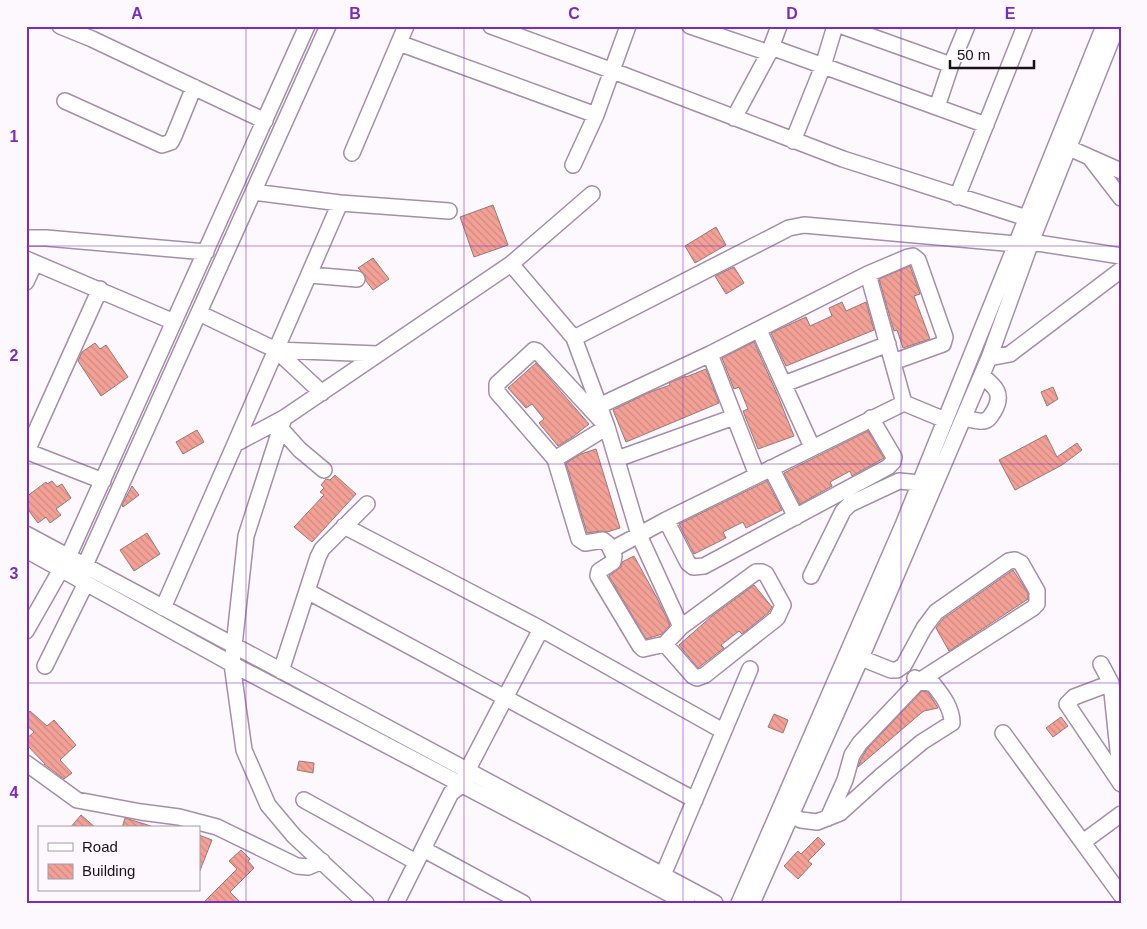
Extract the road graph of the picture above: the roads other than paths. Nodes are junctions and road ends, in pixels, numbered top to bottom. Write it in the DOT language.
graph roads {
  1 [pos="60,26"];
  2 [pos="307,26"];
  3 [pos="328,26"];
  4 [pos="406,26"];
  5 [pos="492,26"];
  6 [pos="628,26"];
  7 [pos="690,26"];
  8 [pos="779,26"];
  9 [pos="834,26"];
  10 [pos="842,26"];
  11 [pos="967,26"];
  12 [pos="1026,26"];
  13 [pos="1104,26"];
  14 [pos="1117,26"];
  15 [pos="400,43"];
  16 [pos="770,50"];
  17 [pos="951,64"];
  18 [pos="823,66"];
  19 [pos="613,71"];
  20 [pos="194,87"];
  21 [pos="64,101"];
  22 [pos="937,107"];
  23 [pos="596,115"];
  24 [pos="734,118"];
  25 [pos="265,121"];
  26 [pos="986,125"];
  27 [pos="1069,138"];
  28 [pos="793,141"];
  29 [pos="352,153"];
  30 [pos="1090,158"];
  31 [pos="573,165"];
  32 [pos="1121,171"];
  33 [pos="253,192"];
  34 [pos="592,194"];
  35 [pos="957,197"];
  36 [pos="1121,198"];
  37 [pos="340,203"];
  38 [pos="449,211"];
  39 [pos="1033,220"];
  40 [pos="26,238"];
  41 [pos="1023,243"];
  42 [pos="206,252"];
  43 [pos="1121,256"];
  44 [pos="30,261"];
  45 [pos="511,264"];
  46 [pos="1121,270"];
  47 [pos="868,274"];
  48 [pos="310,275"];
  49 [pos="358,279"];
  50 [pos="26,282"];
  51 [pos="100,289"];
  52 [pos="199,313"];
  53 [pos="174,322"];
  54 [pos="758,330"];
  55 [pos="574,338"];
  56 [pos="888,344"];
  57 [pos="276,350"];
  58 [pos="378,354"];
  59 [pos="710,354"];
  60 [pos="989,358"];
  61 [pos="892,362"];
  62 [pos="982,376"];
  63 [pos="784,384"];
  64 [pos="322,393"];
  65 [pos="904,404"];
  66 [pos="599,406"];
  67 [pos="734,417"];
  68 [pos="872,418"];
  69 [pos="964,418"];
  70 [pos="945,420"];
  71 [pos="283,423"];
  72 [pos="607,427"];
  73 [pos="235,444"];
  74 [pos="812,447"];
  75 [pos="26,451"];
  76 [pos="555,459"];
  77 [pos="617,459"];
  78 [pos="771,468"];
  79 [pos="324,470"];
  80 [pos="757,475"];
  81 [pos="102,481"];
  82 [pos="920,483"];
  83 [pos="367,504"];
  84 [pos="796,517"];
  85 [pos="666,520"];
  86 [pos="344,526"];
  87 [pos="26,534"];
  88 [pos="639,535"];
  89 [pos="26,550"];
  90 [pos="611,550"];
  91 [pos="65,563"];
  92 [pos="83,576"];
  93 [pos="811,576"];
  94 [pos="307,591"];
  95 [pos="163,608"];
  96 [pos="681,627"];
  97 [pos="541,629"];
  98 [pos="26,631"];
  99 [pos="665,644"];
  100 [pos="234,646"];
  101 [pos="854,655"];
  102 [pos="232,664"];
  103 [pos="1101,664"];
  104 [pos="46,666"];
  105 [pos="901,667"];
  106 [pos="750,669"];
  107 [pos="281,671"];
  108 [pos="919,681"];
  109 [pos="1111,683"];
  110 [pos="504,697"];
  111 [pos="724,732"];
  112 [pos="1004,733"];
  113 [pos="26,763"];
  114 [pos="464,778"];
  115 [pos="1121,779"];
  116 [pos="843,783"];
  117 [pos="1121,784"];
  118 [pos="858,798"];
  119 [pos="304,800"];
  120 [pos="695,800"];
  121 [pos="785,813"];
  122 [pos="1121,814"];
  123 [pos="828,818"];
  124 [pos="1082,842"];
  125 [pos="420,856"];
  126 [pos="322,861"];
  127 [pos="663,875"];
  128 [pos="1121,895"];
  129 [pos="366,903"];
  130 [pos="396,903"];
  131 [pos="523,903"];
  132 [pos="687,903"];
  133 [pos="715,903"];
  134 [pos="739,903"];
  135 [pos="752,903"];
  1 -- 20 [label="street"];
  2 -- 25 [label="street"];
  3 -- 33 [label="street"];
  4 -- 15 [label="street"];
  5 -- 19 [label="street"];
  6 -- 19 [label="street"];
  7 -- 16 [label="street"];
  8 -- 16 [label="street"];
  9 -- 18 [label="street"];
  10 -- 17 [label="street"];
  11 -- 17 [label="street"];
  12 -- 26 [label="street"];
  13 -- 27 [label="street"];
  14 -- 27 [label="street"];
  15 -- 23 [label="street"];
  15 -- 29 [label="street"];
  16 -- 18 [label="street"];
  16 -- 24 [label="street"];
  17 -- 22 [label="street"];
  18 -- 22 [label="street"];
  18 -- 28 [label="street"];
  19 -- 23 [label="street"];
  19 -- 24 [label="street"];
  20 -- 21 [label="street"];
  20 -- 25 [label="street"];
  22 -- 26 [label="street"];
  23 -- 31 [label="street"];
  24 -- 28 [label="street"];
  25 -- 42 [label="street"];
  26 -- 35 [label="street"];
  27 -- 30 [label="street"];
  27 -- 39 [label="street"];
  28 -- 35 [label="street"];
  30 -- 32 [label="street"];
  30 -- 36 [label="street"];
  33 -- 37 [label="street"];
  33 -- 52 [label="street"];
  34 -- 45 [label="street"];
  35 -- 39 [label="street"];
  37 -- 38 [label="street"];
  37 -- 48 [label="street"];
  39 -- 41 [label="street"];
  40 -- 42 [label="street"];
  41 -- 43 [label="street"];
  41 -- 55 [label="street"];
  41 -- 60 [label="street"];
  41 -- 70 [label="street"];
  42 -- 53 [label="street"];
  44 -- 50 [label="street"];
  44 -- 51 [label="street"];
  45 -- 55 [label="street"];
  45 -- 58 [label="street"];
  46 -- 60 [label="street"];
  47 -- 54 [label="street"];
  47 -- 56 [label="street"];
  47 -- 61 [label="street"];
  48 -- 49 [label="street"];
  48 -- 57 [label="street"];
  51 -- 53 [label="street"];
  51 -- 75 [label="street"];
  52 -- 57 [label="street"];
  52 -- 92 [label="street"];
  53 -- 81 [label="street"];
  54 -- 59 [label="street"];
  54 -- 63 [label="street"];
  55 -- 66 [label="street"];
  56 -- 61 [label="street"];
  56 -- 63 [label="street"];
  57 -- 58 [label="street"];
  57 -- 64 [label="street"];
  57 -- 73 [label="street"];
  58 -- 64 [label="street"];
  59 -- 66 [label="street"];
  59 -- 67 [label="street"];
  60 -- 62 [label="street"];
  61 -- 65 [label="street"];
  62 -- 69 [label="street"];
  62 -- 69 [label="street"];
  63 -- 74 [label="street"];
  64 -- 71 [label="street"];
  65 -- 68 [label="street"];
  65 -- 70 [label="street"];
  66 -- 72 [label="street"];
  67 -- 77 [label="street"];
  67 -- 80 [label="street"];
  68 -- 74 [label="street"];
  68 -- 84 [label="street"];
  69 -- 101 [label="street"];
  70 -- 82 [label="street"];
  71 -- 73 [label="street"];
  71 -- 79 [label="street"];
  71 -- 100 [label="street"];
  72 -- 76 [label="street"];
  72 -- 76 [label="street"];
  72 -- 77 [label="street"];
  73 -- 95 [label="street"];
  74 -- 78 [label="street"];
  75 -- 81 [label="street"];
  76 -- 90 [label="street"];
  77 -- 88 [label="street"];
  78 -- 80 [label="street"];
  78 -- 84 [label="street"];
  80 -- 85 [label="street"];
  81 -- 91 [label="street"];
  82 -- 93 [label="street"];
  82 -- 101 [label="street"];
  83 -- 86 [label="street"];
  84 -- 85 [label="street"];
  85 -- 88 [label="street"];
  86 -- 94 [label="street"];
  86 -- 97 [label="street"];
  87 -- 91 [label="street"];
  88 -- 90 [label="street"];
  88 -- 96 [label="street"];
  89 -- 91 [label="street"];
  90 -- 99 [label="street"];
  91 -- 92 [label="street"];
  91 -- 98 [label="street"];
  92 -- 95 [label="street"];
  92 -- 102 [label="street"];
  92 -- 104 [label="street"];
  94 -- 107 [label="street"];
  94 -- 110 [label="street"];
  95 -- 100 [label="street"];
  96 -- 99 [label="street"];
  96 -- 99 [label="street"];
  97 -- 110 [label="street"];
  97 -- 111 [label="street"];
  100 -- 102 [label="street"];
  100 -- 107 [label="street"];
  101 -- 105 [label="street"];
  101 -- 121 [label="street"];
  102 -- 114 [label="street"];
  102 -- 126 [label="street"];
  103 -- 109 [label="street"];
  105 -- 108 [label="street"];
  105 -- 108 [label="street"];
  106 -- 111 [label="street"];
  107 -- 114 [label="street"];
  108 -- 116 [label="street"];
  108 -- 118 [label="street"];
  109 -- 115 [label="street"];
  109 -- 117 [label="street"];
  110 -- 114 [label="street"];
  110 -- 120 [label="street"];
  111 -- 120 [label="street"];
  112 -- 124 [label="street"];
  113 -- 126 [label="street"];
  114 -- 125 [label="street"];
  114 -- 127 [label="street"];
  114 -- 132 [label="street"];
  116 -- 118 [label="street"];
  116 -- 123 [label="street"];
  118 -- 123 [label="street"];
  119 -- 125 [label="street"];
  120 -- 127 [label="street"];
  121 -- 123 [label="street"];
  121 -- 134 [label="street"];
  121 -- 135 [label="street"];
  122 -- 124 [label="street"];
  124 -- 128 [label="street"];
  125 -- 130 [label="street"];
  125 -- 131 [label="street"];
  126 -- 129 [label="street"];
  127 -- 133 [label="street"];
}
